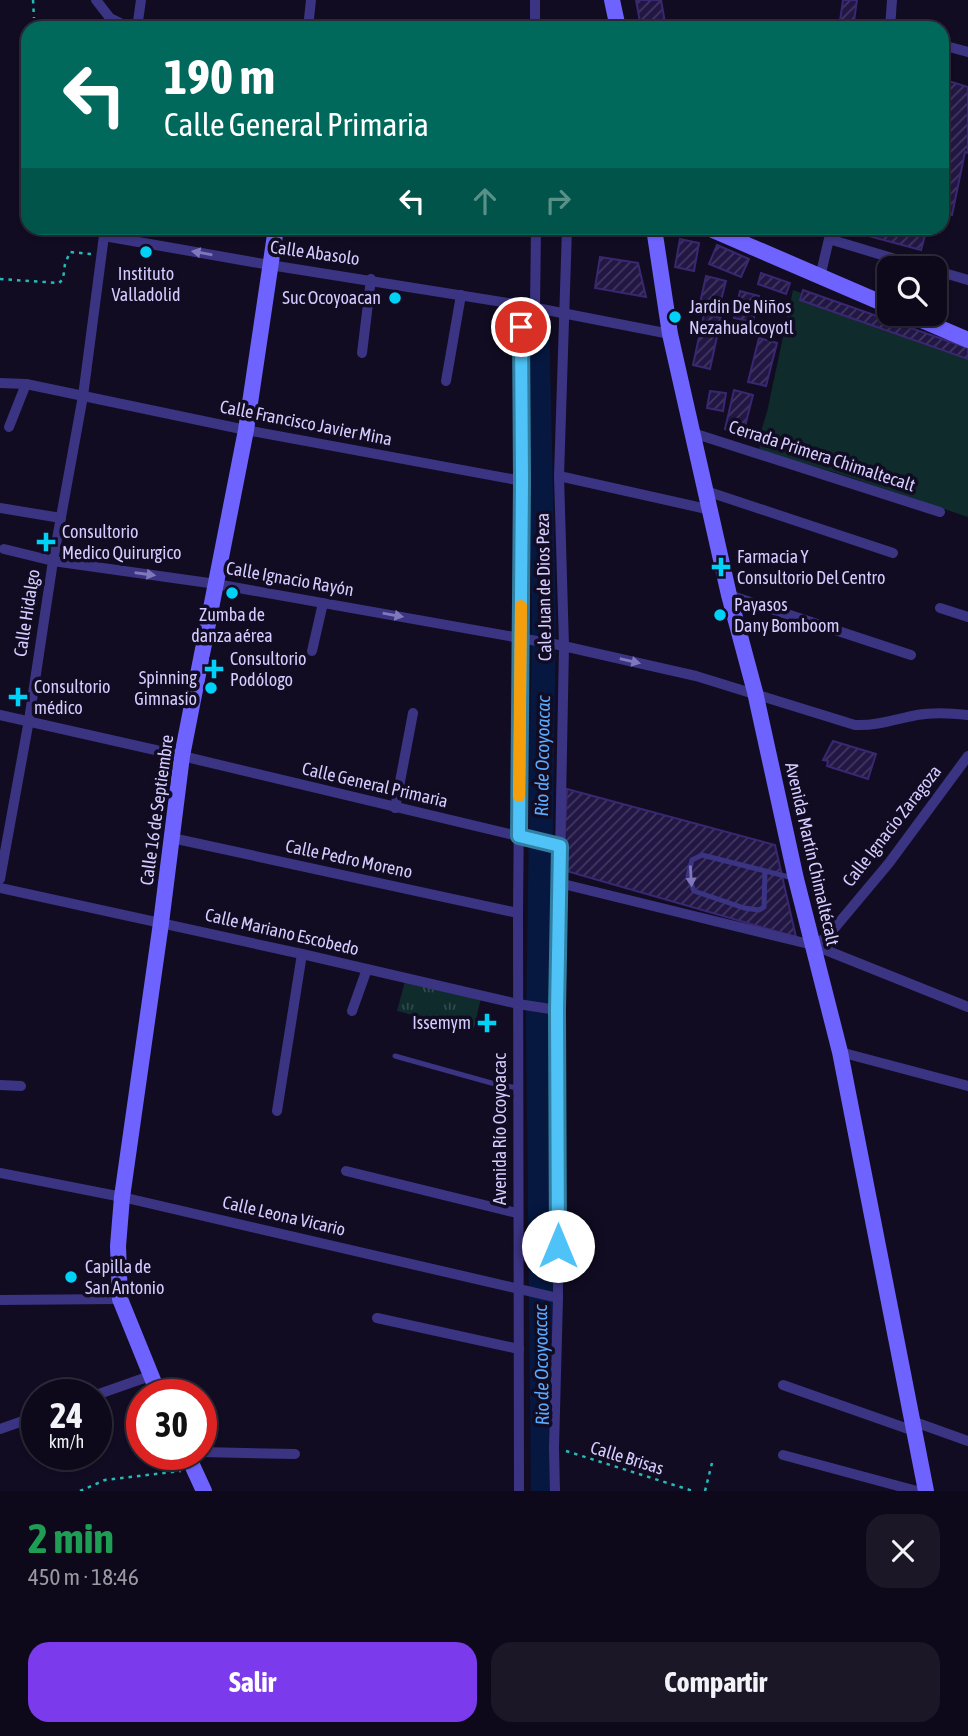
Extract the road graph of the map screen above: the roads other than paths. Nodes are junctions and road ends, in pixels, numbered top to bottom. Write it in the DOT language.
graph roads {
  1 [pos="96,0"];
  2 [pos="141,0"];
  3 [pos="311,0"];
  4 [pos="535,0"];
  5 [pos="612,0"];
  6 [pos="892,0"];
  7 [pos="116,21"];
  8 [pos="138,21"];
  9 [pos="309,21"];
  10 [pos="535,21"];
  11 [pos="616,21"];
  12 [pos="890,21"];
  13 [pos="949,48"];
  14 [pos="968,52"];
  15 [pos="104,235"];
  16 [pos="120,235"];
  17 [pos="275,235"];
  18 [pos="536,235"];
  19 [pos="567,235"];
  20 [pos="655,235"];
  21 [pos="724,235"];
  22 [pos="830,235"];
  23 [pos="835,235"];
  24 [pos="892,256"];
  25 [pos="270,265"];
  26 [pos="947,274"];
  27 [pos="820,277"];
  28 [pos="371,279"];
  29 [pos="968,280"];
  30 [pos="461,295"];
  31 [pos="877,301"];
  32 [pos="521,304"];
  33 [pos="535,308"];
  34 [pos="565,314"];
  35 [pos="935,326"];
  36 [pos="670,334"];
  37 [pos="968,340"];
  38 [pos="362,353"];
  39 [pos="446,381"];
  40 [pos="0,383"];
  41 [pos="26,384"];
  42 [pos="83,396"];
  43 [pos="9,428"];
  44 [pos="246,430"];
  45 [pos="693,433"];
  46 [pos="559,477"];
  47 [pos="522,481"];
  48 [pos="706,491"];
  49 [pos="0,508"];
  50 [pos="710,510"];
  51 [pos="940,512"];
  52 [pos="61,518"];
  53 [pos="4,549"];
  54 [pos="893,553"];
  55 [pos="53,561"];
  56 [pos="216,584"];
  57 [pos="729,595"];
  58 [pos="323,603"];
  59 [pos="940,608"];
  60 [pos="968,617"];
  61 [pos="524,638"];
  62 [pos="561,646"];
  63 [pos="312,651"];
  64 [pos="911,655"];
  65 [pos="755,692"];
  66 [pos="413,713"];
  67 [pos="0,715"];
  68 [pos="968,715"];
  69 [pos="29,720"];
  70 [pos="182,756"];
  71 [pos="968,756"];
  72 [pos="395,808"];
  73 [pos="524,837"];
  74 [pos="172,838"];
  75 [pos="558,846"];
  76 [pos="765,872"];
  77 [pos="0,879"];
  78 [pos="796,879"];
  79 [pos="559,883"];
  80 [pos="0,888"];
  81 [pos="518,913"];
  82 [pos="161,923"];
  83 [pos="813,945"];
  84 [pos="302,954"];
  85 [pos="367,969"];
  86 [pos="522,1005"];
  87 [pos="968,1007"];
  88 [pos="554,1010"];
  89 [pos="352,1011"];
  90 [pos="840,1052"];
  91 [pos="395,1056"];
  92 [pos="0,1085"];
  93 [pos="20,1086"];
  94 [pos="968,1086"];
  95 [pos="518,1088"];
  96 [pos="278,1111"];
  97 [pos="346,1171"];
  98 [pos="0,1173"];
  99 [pos="122,1197"];
  100 [pos="517,1213"];
  101 [pos="522,1291"];
  102 [pos="120,1298"];
  103 [pos="555,1298"];
  104 [pos="0,1300"];
  105 [pos="377,1318"];
  106 [pos="519,1349"];
  107 [pos="150,1376"];
  108 [pos="151,1379"];
  109 [pos="783,1385"];
  110 [pos="112,1389"];
  111 [pos="21,1422"];
  112 [pos="913,1426"];
  113 [pos="0,1429"];
  114 [pos="968,1441"];
  115 [pos="217,1452"];
  116 [pos="295,1454"];
  117 [pos="783,1455"];
  118 [pos="195,1470"];
  119 [pos="204,1491"];
  120 [pos="519,1491"];
  121 [pos="555,1491"];
  122 [pos="917,1491"];
  123 [pos="926,1491"];
  1 -- 7 [label="street"];
  2 -- 8 [label="street"];
  3 -- 9 [label="street"];
  4 -- 10 [label="street"];
  5 -- 11 [label="main road"];
  6 -- 12 [label="street"];
  13 -- 14 [label="street"];
  15 -- 42 [label="street, Calle Hidalgo"];
  25 -- 16 [label="street, Calle Abasolo, one-way"];
  17 -- 25 [label="main road, Calle 16 de Septiembre"];
  18 -- 33 [label="street"];
  19 -- 34 [label="street, Cale Juan de Dios Peza"];
  20 -- 36 [label="main road, Avenida Martín Chimaltécalt"];
  21 -- 27 [label="main road"];
  22 -- 27 [label="street"];
  23 -- 24 [label="street"];
  25 -- 28 [label="street, Calle Abasolo"];
  25 -- 44 [label="main road, Calle 16 de Septiembre"];
  26 -- 29 [label="street"];
  27 -- 31 [label="main road"];
  28 -- 30 [label="street, Calle Abasolo"];
  28 -- 38 [label="street"];
  30 -- 32 [label="street, Calle Abasolo"];
  30 -- 39 [label="street"];
  32 -- 33 [label="street, Calle Abasolo"];
  32 -- 47 [label="street, Avenida Río Ocoyoacac"];
  33 -- 34 [label="street, Calle Abasolo"];
  34 -- 36 [label="street"];
  34 -- 46 [label="street, Cale Juan de Dios Peza"];
  35 -- 37 [label="main road"];
  36 -- 45 [label="main road, Avenida Martín Chimaltécalt"];
  40 -- 41 [label="street, Calle Francisco Javier Mina"];
  41 -- 42 [label="street, Calle Francisco Javier Mina"];
  41 -- 43 [label="street"];
  42 -- 44 [label="street, Calle Francisco Javier Mina"];
  42 -- 52 [label="street, Calle Hidalgo"];
  44 -- 47 [label="street, Calle Francisco Javier Mina"];
  44 -- 56 [label="main road, Calle 16 de Septiembre"];
  45 -- 48 [label="main road, Avenida Martín Chimaltécalt"];
  45 -- 51 [label="street, Cerrada Primera Chimaltecalt"];
  46 -- 50 [label="street"];
  46 -- 62 [label="street, Cale Juan de Dios Peza"];
  47 -- 61 [label="street, Avenida Río Ocoyoacac"];
  48 -- 50 [label="main road, Avenida Martín Chimaltécalt"];
  48 -- 54 [label="street"];
  49 -- 52 [label="street"];
  50 -- 57 [label="main road, Avenida Martín Chimaltécalt"];
  52 -- 55 [label="street, Calle Hidalgo"];
  53 -- 55 [label="street, Calle Ignacio Rayón"];
  55 -- 56 [label="street, Calle Ignacio Rayón, one-way"];
  55 -- 69 [label="street, Calle Hidalgo"];
  56 -- 58 [label="street, Calle Ignacio Rayón"];
  56 -- 70 [label="main road, Calle 16 de Septiembre"];
  57 -- 64 [label="street"];
  57 -- 65 [label="main road, Avenida Martín Chimaltécalt"];
  58 -- 61 [label="street, Calle Ignacio Rayón, one-way"];
  58 -- 63 [label="street"];
  59 -- 60 [label="street"];
  61 -- 62 [label="street, Calle Ignacio Rayón"];
  61 -- 73 [label="street, Avenida Río Ocoyoacac"];
  62 -- 65 [label="street, one-way"];
  62 -- 75 [label="street, Cale Juan de Dios Peza"];
  65 -- 68 [label="street"];
  65 -- 78 [label="main road, Avenida Martín Chimaltécalt"];
  66 -- 72 [label="street"];
  67 -- 69 [label="street, Calle General Primaria"];
  69 -- 70 [label="street, Calle General Primaria"];
  69 -- 77 [label="street, Calle Hidalgo"];
  70 -- 72 [label="street, Calle General Primaria"];
  70 -- 74 [label="main road, Calle 16 de Septiembre"];
  71 -- 83 [label="street, Calle Ignacio Zaragoza"];
  72 -- 73 [label="street, Calle General Primaria"];
  73 -- 75 [label="street, Calle General Primaria"];
  73 -- 81 [label="street, Avenida Río Ocoyoacac"];
  74 -- 81 [label="street, Calle Pedro Moreno"];
  74 -- 82 [label="main road, Calle 16 de Septiembre"];
  75 -- 79 [label="street, Cale Juan de Dios Peza"];
  76 -- 76 [label="lane, one-way"];
  76 -- 78 [label="lane"];
  78 -- 83 [label="main road, Avenida Martín Chimaltécalt"];
  79 -- 83 [label="street"];
  79 -- 88 [label="street, Cale Juan de Dios Peza"];
  80 -- 82 [label="street, Calle Mariano Escobedo"];
  81 -- 86 [label="street, Avenida Río Ocoyoacac"];
  82 -- 84 [label="street, Calle Mariano Escobedo"];
  82 -- 99 [label="main road, Calle 16 de Septiembre"];
  83 -- 87 [label="street"];
  83 -- 90 [label="main road, Avenida Martín Chimaltécalt"];
  84 -- 85 [label="street, Calle Mariano Escobedo"];
  84 -- 96 [label="street"];
  85 -- 86 [label="street, Calle Mariano Escobedo"];
  85 -- 89 [label="street"];
  86 -- 88 [label="street, Calle Mariano Escobedo"];
  86 -- 95 [label="street, Avenida Río Ocoyoacac"];
  88 -- 103 [label="street, Cale Juan de Dios Peza"];
  90 -- 94 [label="street"];
  90 -- 112 [label="main road, Avenida Martín Chimaltécalt"];
  91 -- 95 [label="lane"];
  92 -- 93 [label="street"];
  95 -- 100 [label="street, Avenida Río Ocoyoacac"];
  97 -- 100 [label="street"];
  98 -- 99 [label="street, Calle Leona Vicario"];
  99 -- 101 [label="street, Calle Leona Vicario"];
  99 -- 102 [label="main road, Calle 16 de Septiembre"];
  100 -- 101 [label="street, Avenida Río Ocoyoacac"];
  101 -- 103 [label="street, Calle Leona Vicario"];
  101 -- 106 [label="street, Avenida Río Ocoyoacac"];
  102 -- 104 [label="street"];
  102 -- 107 [label="main road, Calle 16 de Septiembre"];
  103 -- 121 [label="street, Cale Juan de Dios Peza"];
  105 -- 106 [label="street"];
  106 -- 120 [label="street, Avenida Río Ocoyoacac"];
  107 -- 108 [label="main road, Calle 16 de Septiembre"];
  107 -- 110 [label="street"];
  109 -- 112 [label="street"];
  111 -- 113 [label="street"];
  112 -- 114 [label="street"];
  112 -- 123 [label="main road, Avenida Martín Chimaltécalt"];
  115 -- 116 [label="street"];
  117 -- 122 [label="street"];
  118 -- 119 [label="main road"];
}
